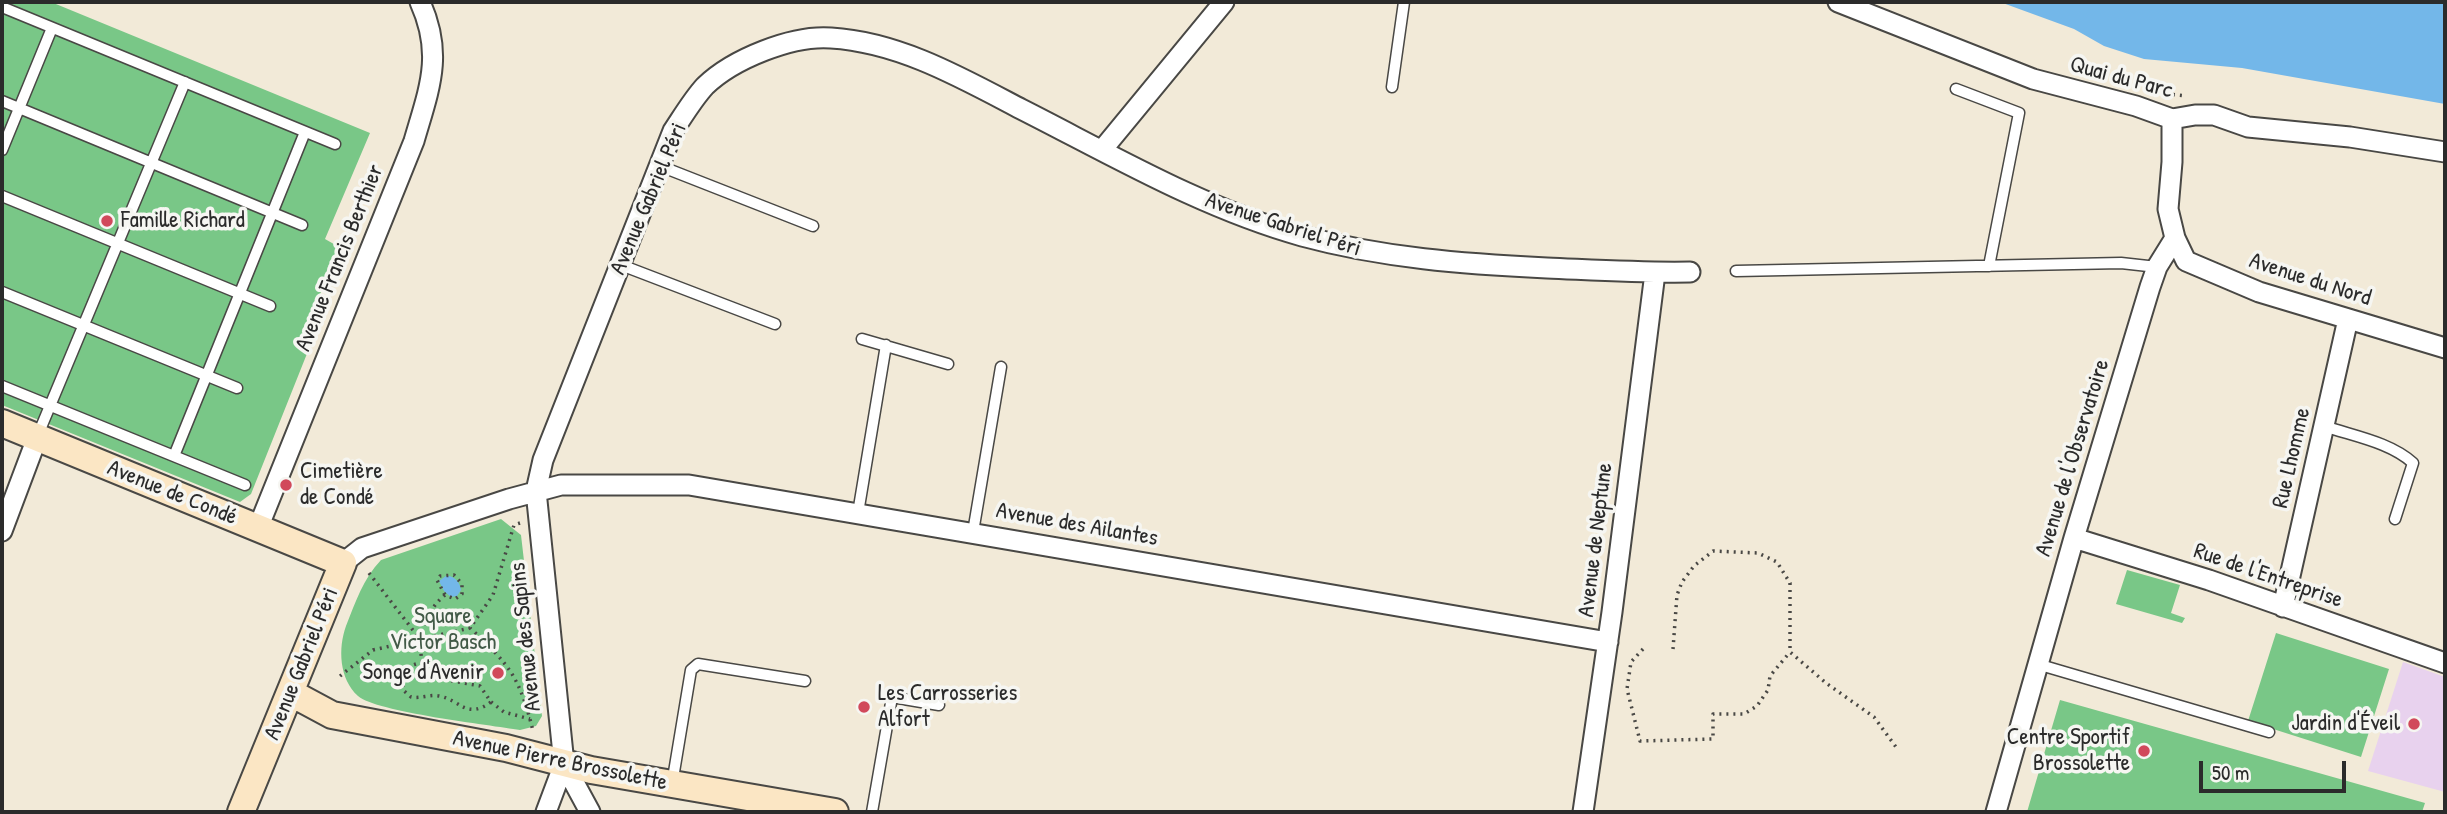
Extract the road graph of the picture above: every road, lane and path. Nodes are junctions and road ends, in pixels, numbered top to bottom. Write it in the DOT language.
graph roads {
  1 [pos="420,2"];
  2 [pos="1224,2"];
  3 [pos="1404,2"];
  4 [pos="1838,2"];
  5 [pos="2,7"];
  6 [pos="52,27"];
  7 [pos="185,82"];
  8 [pos="1392,87"];
  9 [pos="1956,89"];
  10 [pos="2148,91"];
  11 [pos="2187,96"];
  12 [pos="2,101"];
  13 [pos="19,108"];
  14 [pos="2172,120"];
  15 [pos="305,132"];
  16 [pos="335,144"];
  17 [pos="2,149"];
  18 [pos="1102,150"];
  19 [pos="2445,152"];
  20 [pos="152,163"];
  21 [pos="660,166"];
  22 [pos="2,196"];
  23 [pos="273,213"];
  24 [pos="302,225"];
  25 [pos="813,226"];
  26 [pos="2175,238"];
  27 [pos="118,244"];
  28 [pos="621,265"];
  29 [pos="1989,266"];
  30 [pos="2157,267"];
  31 [pos="1736,271"];
  32 [pos="1690,272"];
  33 [pos="1655,273"];
  34 [pos="2,292"];
  35 [pos="240,294"];
  36 [pos="270,306"];
  37 [pos="2348,319"];
  38 [pos="775,324"];
  39 [pos="85,326"];
  40 [pos="862,340"];
  41 [pos="886,345"];
  42 [pos="2445,348"];
  43 [pos="948,364"];
  44 [pos="1001,367"];
  45 [pos="207,376"];
  46 [pos="2,386"];
  47 [pos="237,388"];
  48 [pos="52,406"];
  49 [pos="2,423"];
  50 [pos="2324,426"];
  51 [pos="37,438"];
  52 [pos="174,456"];
  53 [pos="245,485"];
  54 [pos="536,491"];
  55 [pos="858,513"];
  56 [pos="539,519"];
  57 [pos="2395,519"];
  58 [pos="258,528"];
  59 [pos="2,531"];
  60 [pos="973,532"];
  61 [pos="2074,538"];
  62 [pos="343,563"];
  63 [pos="369,573"];
  64 [pos="445,595"];
  65 [pos="2283,607"];
  66 [pos="470,628"];
  67 [pos="419,638"];
  68 [pos="1608,642"];
  69 [pos="1643,649"];
  70 [pos="1673,649"];
  71 [pos="1790,652"];
  72 [pos="422,662"];
  73 [pos="2445,663"];
  74 [pos="2037,664"];
  75 [pos="340,676"];
  76 [pos="806,681"];
  77 [pos="291,693"];
  78 [pos="491,702"];
  79 [pos="939,705"];
  80 [pos="530,719"];
  81 [pos="534,732"];
  82 [pos="2269,732"];
  83 [pos="1896,747"];
  84 [pos="564,764"];
  85 [pos="672,785"];
  86 [pos="241,812"];
  87 [pos="546,812"];
  88 [pos="590,812"];
  89 [pos="835,812"];
  90 [pos="872,812"];
  91 [pos="1583,812"];
  92 [pos="1996,812"];
  1 -- 58 [label="street, Avenue Francis Berthier"];
  2 -- 18 [label="street"];
  3 -- 8 [label="lane"];
  4 -- 14 [label="street, Quai du Parc"];
  5 -- 6 [label="lane"];
  6 -- 7 [label="lane"];
  6 -- 13 [label="lane"];
  7 -- 15 [label="lane"];
  7 -- 20 [label="lane"];
  9 -- 29 [label="lane"];
  10 -- 11 [label="path"];
  12 -- 13 [label="lane"];
  13 -- 17 [label="lane"];
  13 -- 20 [label="lane"];
  14 -- 19 [label="street, Quai du Parc"];
  14 -- 26 [label="street"];
  15 -- 16 [label="lane"];
  15 -- 23 [label="lane"];
  18 -- 21 [label="street, Avenue Gabriel Péri"];
  18 -- 33 [label="street, Avenue Gabriel Péri"];
  20 -- 23 [label="lane"];
  20 -- 27 [label="lane"];
  21 -- 25 [label="lane"];
  21 -- 28 [label="street, Avenue Gabriel Péri"];
  22 -- 27 [label="lane"];
  23 -- 24 [label="lane"];
  23 -- 35 [label="lane"];
  26 -- 30 [label="street, Avenue de l'Observatoire"];
  26 -- 37 [label="street, Avenue du Nord"];
  27 -- 35 [label="lane"];
  27 -- 39 [label="lane"];
  28 -- 38 [label="lane"];
  28 -- 54 [label="street, Avenue Gabriel Péri"];
  29 -- 30 [label="lane"];
  29 -- 31 [label="lane"];
  30 -- 61 [label="street, Avenue de l'Observatoire"];
  32 -- 33 [label="street, Avenue Gabriel Péri"];
  33 -- 68 [label="street, Avenue de Neptune"];
  34 -- 39 [label="lane"];
  35 -- 36 [label="lane"];
  35 -- 45 [label="lane"];
  37 -- 42 [label="street, Avenue du Nord"];
  37 -- 50 [label="street, Rue Lhomme"];
  39 -- 45 [label="lane"];
  39 -- 48 [label="lane"];
  40 -- 41 [label="lane"];
  41 -- 43 [label="lane"];
  41 -- 55 [label="lane"];
  44 -- 60 [label="lane"];
  45 -- 47 [label="lane"];
  45 -- 52 [label="lane"];
  46 -- 48 [label="lane"];
  48 -- 51 [label="lane"];
  48 -- 52 [label="lane"];
  49 -- 51 [label="street, Avenue de Condé"];
  50 -- 57 [label="lane"];
  50 -- 65 [label="street, Rue Lhomme"];
  51 -- 58 [label="street, Avenue de Condé"];
  51 -- 59 [label="street"];
  52 -- 53 [label="lane"];
  54 -- 55 [label="street, Avenue des Ailantes"];
  54 -- 56 [label="street, Avenue des Sapins"];
  54 -- 62 [label="street, Avenue Gabriel Péri"];
  55 -- 60 [label="street, Avenue des Ailantes"];
  56 -- 66 [label="path"];
  56 -- 84 [label="street, Avenue des Sapins"];
  58 -- 62 [label="street, Avenue de Condé"];
  60 -- 68 [label="street, Avenue des Ailantes"];
  61 -- 65 [label="street, Rue de l'Entreprise"];
  61 -- 74 [label="street, Avenue de l'Observatoire"];
  62 -- 77 [label="street, Avenue Gabriel Péri"];
  63 -- 67 [label="path"];
  64 -- 64 [label="path"];
  64 -- 67 [label="path"];
  65 -- 73 [label="street, Rue de l'Entreprise"];
  66 -- 67 [label="path"];
  66 -- 80 [label="path"];
  67 -- 72 [label="path"];
  67 -- 75 [label="path"];
  68 -- 91 [label="street, Avenue de Neptune"];
  69 -- 71 [label="path"];
  70 -- 71 [label="path"];
  71 -- 83 [label="path"];
  72 -- 78 [label="path"];
  72 -- 78 [label="path"];
  74 -- 82 [label="lane"];
  74 -- 92 [label="street, Avenue de l'Observatoire"];
  76 -- 85 [label="lane"];
  77 -- 84 [label="street, Avenue Pierre Brossolette"];
  77 -- 86 [label="street, Avenue Gabriel Péri"];
  78 -- 80 [label="path"];
  79 -- 90 [label="lane"];
  80 -- 81 [label="path"];
  84 -- 85 [label="street, Avenue Pierre Brossolette"];
  84 -- 87 [label="street"];
  84 -- 88 [label="street, Avenue des Sapins"];
  85 -- 89 [label="street, Avenue Pierre Brossolette"];
}
